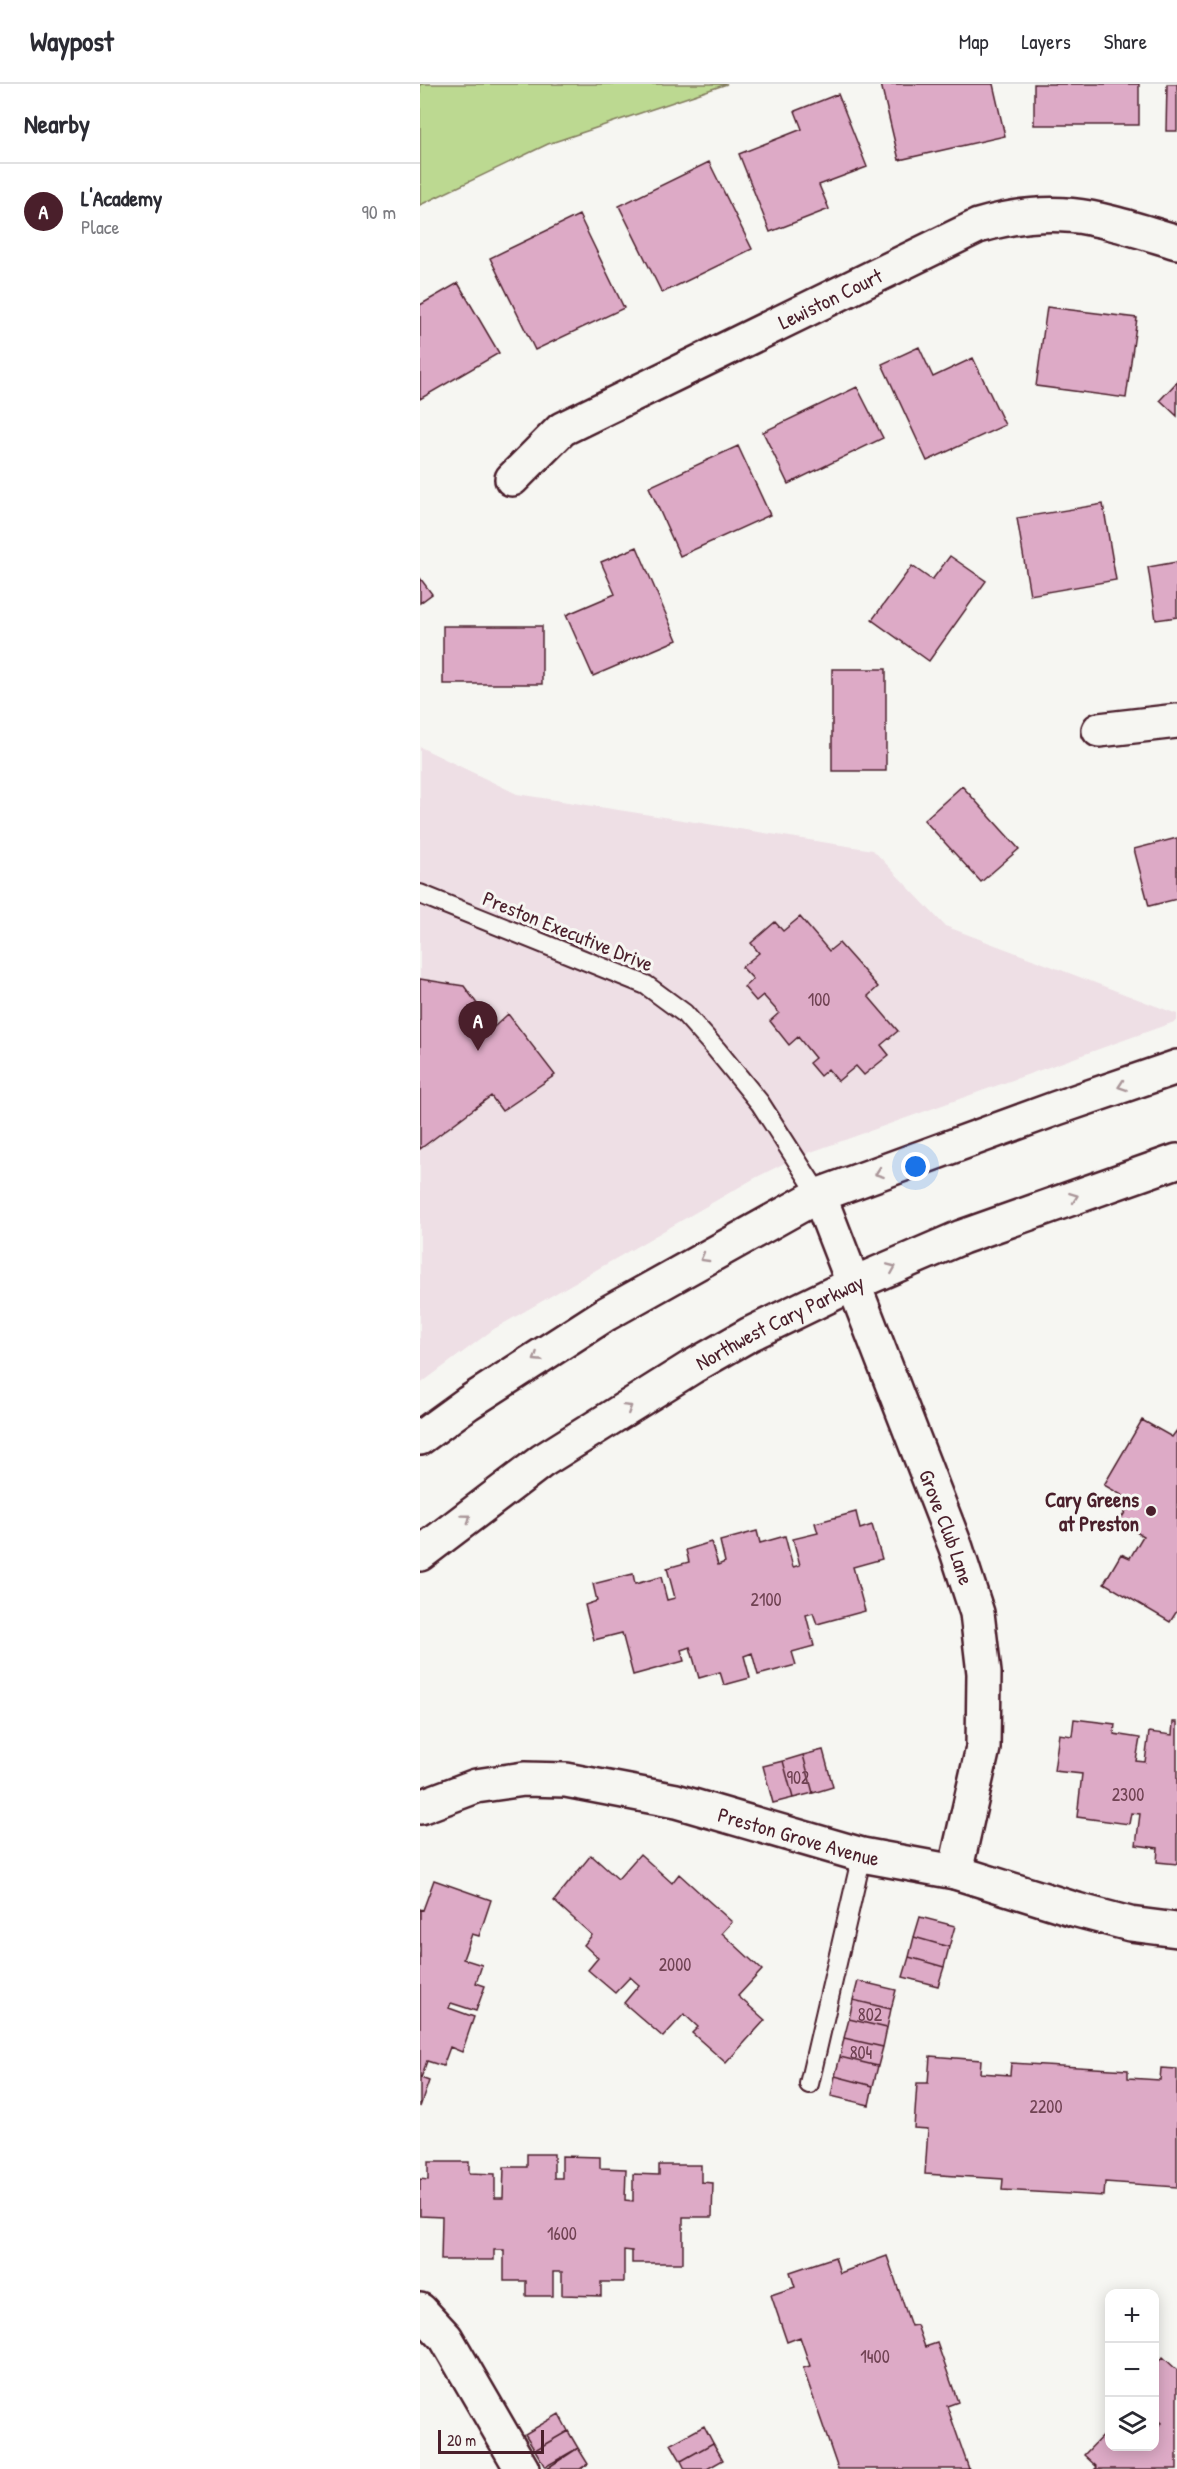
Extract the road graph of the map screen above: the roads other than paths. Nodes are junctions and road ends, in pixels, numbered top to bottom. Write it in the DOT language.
graph roads {
  1 [pos="1177,242"];
  2 [pos="512,479"];
  3 [pos="1177,721"];
  4 [pos="1099,730"];
  5 [pos="420,894"];
  6 [pos="1177,1067"];
  7 [pos="1177,1161"];
  8 [pos="819,1195"];
  9 [pos="853,1284"];
  10 [pos="420,1438"];
  11 [pos="420,1554"];
  12 [pos="420,1807"];
  13 [pos="862,1855"];
  14 [pos="955,1872"];
  15 [pos="1177,1930"];
  16 [pos="809,2084"];
  17 [pos="420,2310"];
  18 [pos="522,2469"];
  1 -- 2 [label="street, Lewiston Court"];
  3 -- 4 [label="street"];
  5 -- 8 [label="lane, Preston Executive Drive"];
  6 -- 8 [label="street, one-way"];
  9 -- 7 [label="street, Northwest Cary Parkway, one-way"];
  8 -- 9 [label="street, Grove Club Lane"];
  8 -- 10 [label="street, one-way"];
  11 -- 9 [label="street, Northwest Cary Parkway, one-way"];
  9 -- 14 [label="street, Grove Club Lane"];
  12 -- 13 [label="street, Preston Grove Avenue"];
  13 -- 14 [label="street, Preston Grove Avenue"];
  13 -- 16 [label="lane"];
  14 -- 15 [label="street, Preston Grove Avenue"];
  17 -- 18 [label="street"];
}
